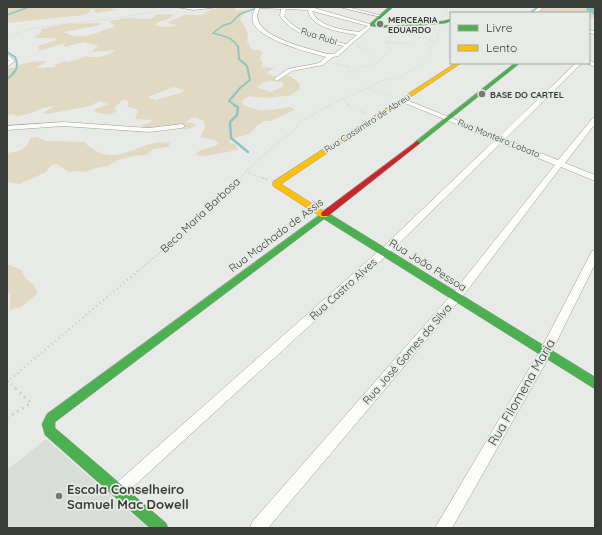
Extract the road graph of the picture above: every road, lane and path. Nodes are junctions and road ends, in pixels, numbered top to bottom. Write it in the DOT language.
graph roads {
  1 [pos="180,7"];
  2 [pos="217,7"];
  3 [pos="259,7"];
  4 [pos="341,7"];
  5 [pos="391,7"];
  6 [pos="542,7"];
  7 [pos="195,8"];
  8 [pos="284,8"];
  9 [pos="309,8"];
  10 [pos="357,9"];
  11 [pos="564,12"];
  12 [pos="381,16"];
  13 [pos="448,21"];
  14 [pos="371,25"];
  15 [pos="402,32"];
  16 [pos="360,34"];
  17 [pos="397,34"];
  18 [pos="7,37"];
  19 [pos="435,41"];
  20 [pos="386,42"];
  21 [pos="414,44"];
  22 [pos="347,45"];
  23 [pos="372,52"];
  24 [pos="7,56"];
  25 [pos="329,58"];
  26 [pos="457,64"];
  27 [pos="517,64"];
  28 [pos="578,64"];
  29 [pos="7,65"];
  30 [pos="277,79"];
  31 [pos="365,88"];
  32 [pos="344,98"];
  33 [pos="402,100"];
  34 [pos="375,118"];
  35 [pos="447,118"];
  36 [pos="595,119"];
  37 [pos="182,126"];
  38 [pos="7,128"];
  39 [pos="500,138"];
  40 [pos="561,163"];
  41 [pos="246,172"];
  42 [pos="595,178"];
  43 [pos="276,183"];
  44 [pos="324,215"];
  45 [pos="384,252"];
  46 [pos="595,254"];
  47 [pos="456,297"];
  48 [pos="545,353"];
  49 [pos="8,382"];
  50 [pos="595,383"];
  51 [pos="7,418"];
  52 [pos="118,491"];
  53 [pos="161,528"];
  54 [pos="258,528"];
  55 [pos="443,528"];
  1 -- 7 [label="street"];
  1 -- 18 [label="path"];
  2 -- 7 [label="street"];
  3 -- 8 [label="street"];
  3 -- 25 [label="street"];
  4 -- 10 [label="street"];
  5 -- 12 [label="street"];
  6 -- 11 [label="path"];
  8 -- 9 [label="street"];
  8 -- 22 [label="street, Rua Rubi"];
  9 -- 14 [label="street"];
  9 -- 16 [label="street"];
  10 -- 12 [label="street"];
  12 -- 14 [label="street"];
  13 -- 14 [label="street"];
  13 -- 19 [label="path, Beco Maria Barbosa"];
  14 -- 16 [label="street"];
  15 -- 19 [label="path"];
  16 -- 22 [label="street"];
  17 -- 20 [label="path"];
  19 -- 31 [label="path, Beco Maria Barbosa"];
  20 -- 21 [label="path"];
  20 -- 25 [label="path"];
  22 -- 23 [label="path"];
  22 -- 25 [label="street"];
  24 -- 29 [label="street"];
  25 -- 30 [label="street"];
  26 -- 33 [label="street, Rua Cassimiro de Abreu"];
  27 -- 35 [label="street, Rua Machado de Assis"];
  28 -- 39 [label="street, Rua Castro Alves"];
  31 -- 32 [label="path, Beco Maria Barbosa"];
  31 -- 33 [label="path"];
  32 -- 34 [label="path"];
  32 -- 41 [label="path, Beco Maria Barbosa"];
  33 -- 34 [label="street, Rua Cassimiro de Abreu"];
  33 -- 35 [label="street, Rua Monteiro Lobato"];
  34 -- 43 [label="street, Rua Cassimiro de Abreu"];
  35 -- 39 [label="street, Rua Monteiro Lobato"];
  35 -- 44 [label="street, Rua Machado de Assis"];
  36 -- 40 [label="street, Rua José Gomes da Silva"];
  37 -- 38 [label="street"];
  39 -- 40 [label="street, Rua Monteiro Lobato"];
  39 -- 45 [label="street, Rua Castro Alves"];
  40 -- 42 [label="street, Rua Monteiro Lobato"];
  40 -- 47 [label="street, Rua José Gomes da Silva"];
  41 -- 43 [label="path"];
  41 -- 49 [label="path, Beco Maria Barbosa"];
  43 -- 44 [label="street, Rua João Pessoa"];
  44 -- 45 [label="street, Rua João Pessoa"];
  44 -- 52 [label="street, Rua Machado de Assis"];
  45 -- 47 [label="street, Rua João Pessoa"];
  45 -- 52 [label="street, Rua Castro Alves"];
  46 -- 48 [label="street, Rua Filomena Maria"];
  47 -- 48 [label="street, Rua João Pessoa"];
  47 -- 54 [label="street, Rua José Gomes da Silva"];
  48 -- 50 [label="street, Rua João Pessoa"];
  48 -- 55 [label="street, Rua Filomena Maria"];
  49 -- 51 [label="path"];
  52 -- 53 [label="street"];
}
